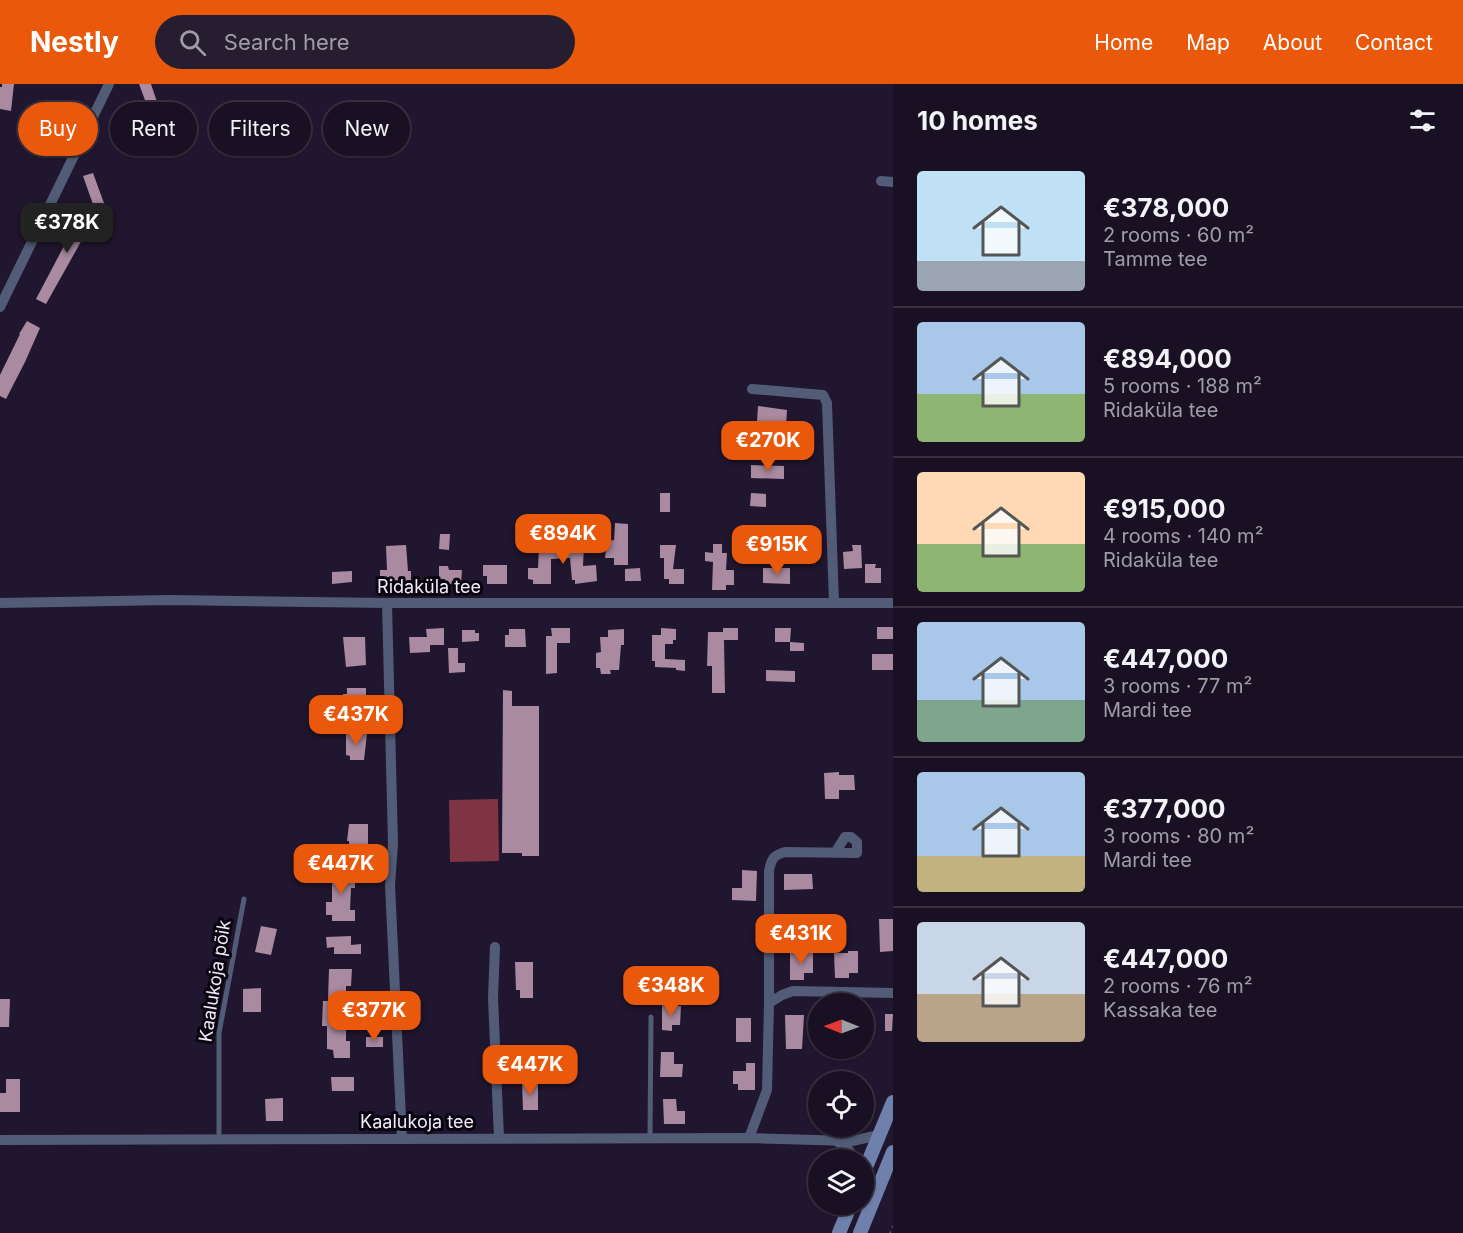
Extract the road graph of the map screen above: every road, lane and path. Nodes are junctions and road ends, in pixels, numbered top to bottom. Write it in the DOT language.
graph roads {
  1 [pos="109,84"];
  2 [pos="881,181"];
  3 [pos="893,182"];
  4 [pos="0,307"];
  5 [pos="752,388"];
  6 [pos="0,603"];
  7 [pos="387,603"];
  8 [pos="834,603"];
  9 [pos="893,603"];
  10 [pos="835,853"];
  11 [pos="244,899"];
  12 [pos="495,947"];
  13 [pos="893,993"];
  14 [pos="769,1003"];
  15 [pos="651,1017"];
  16 [pos="893,1102"];
  17 [pos="879,1135"];
  18 [pos="402,1138"];
  19 [pos="499,1138"];
  20 [pos="651,1138"];
  21 [pos="749,1138"];
  22 [pos="219,1139"];
  23 [pos="0,1140"];
  24 [pos="835,1140"];
  25 [pos="848,1149"];
  26 [pos="873,1149"];
  27 [pos="893,1152"];
  28 [pos="846,1215"];
  29 [pos="893,1225"];
  30 [pos="839,1233"];
  31 [pos="860,1233"];
  32 [pos="890,1233"];
  1 -- 4 [label="street"];
  2 -- 3 [label="street"];
  5 -- 8 [label="street"];
  6 -- 7 [label="street, Ridaküla tee"];
  7 -- 8 [label="street, Ridaküla tee"];
  7 -- 18 [label="street"];
  8 -- 9 [label="street, Ridaküla tee"];
  10 -- 14 [label="street"];
  11 -- 22 [label="lane, Kaalukoja põik"];
  12 -- 19 [label="street"];
  13 -- 14 [label="street"];
  14 -- 21 [label="street"];
  15 -- 20 [label="lane"];
  16 -- 17 [label="main road"];
  17 -- 24 [label="street, Kaalukoja tee"];
  17 -- 26 [label="main road"];
  18 -- 19 [label="street, Kaalukoja tee"];
  18 -- 22 [label="street, Kaalukoja tee"];
  19 -- 20 [label="street, Kaalukoja tee"];
  20 -- 21 [label="street, Kaalukoja tee"];
  21 -- 24 [label="street, Kaalukoja tee"];
  22 -- 23 [label="street, Kaalukoja tee"];
  24 -- 25 [label="street"];
  27 -- 31 [label="main road"];
  28 -- 30 [label="main road"];
  29 -- 32 [label="path"];
}
